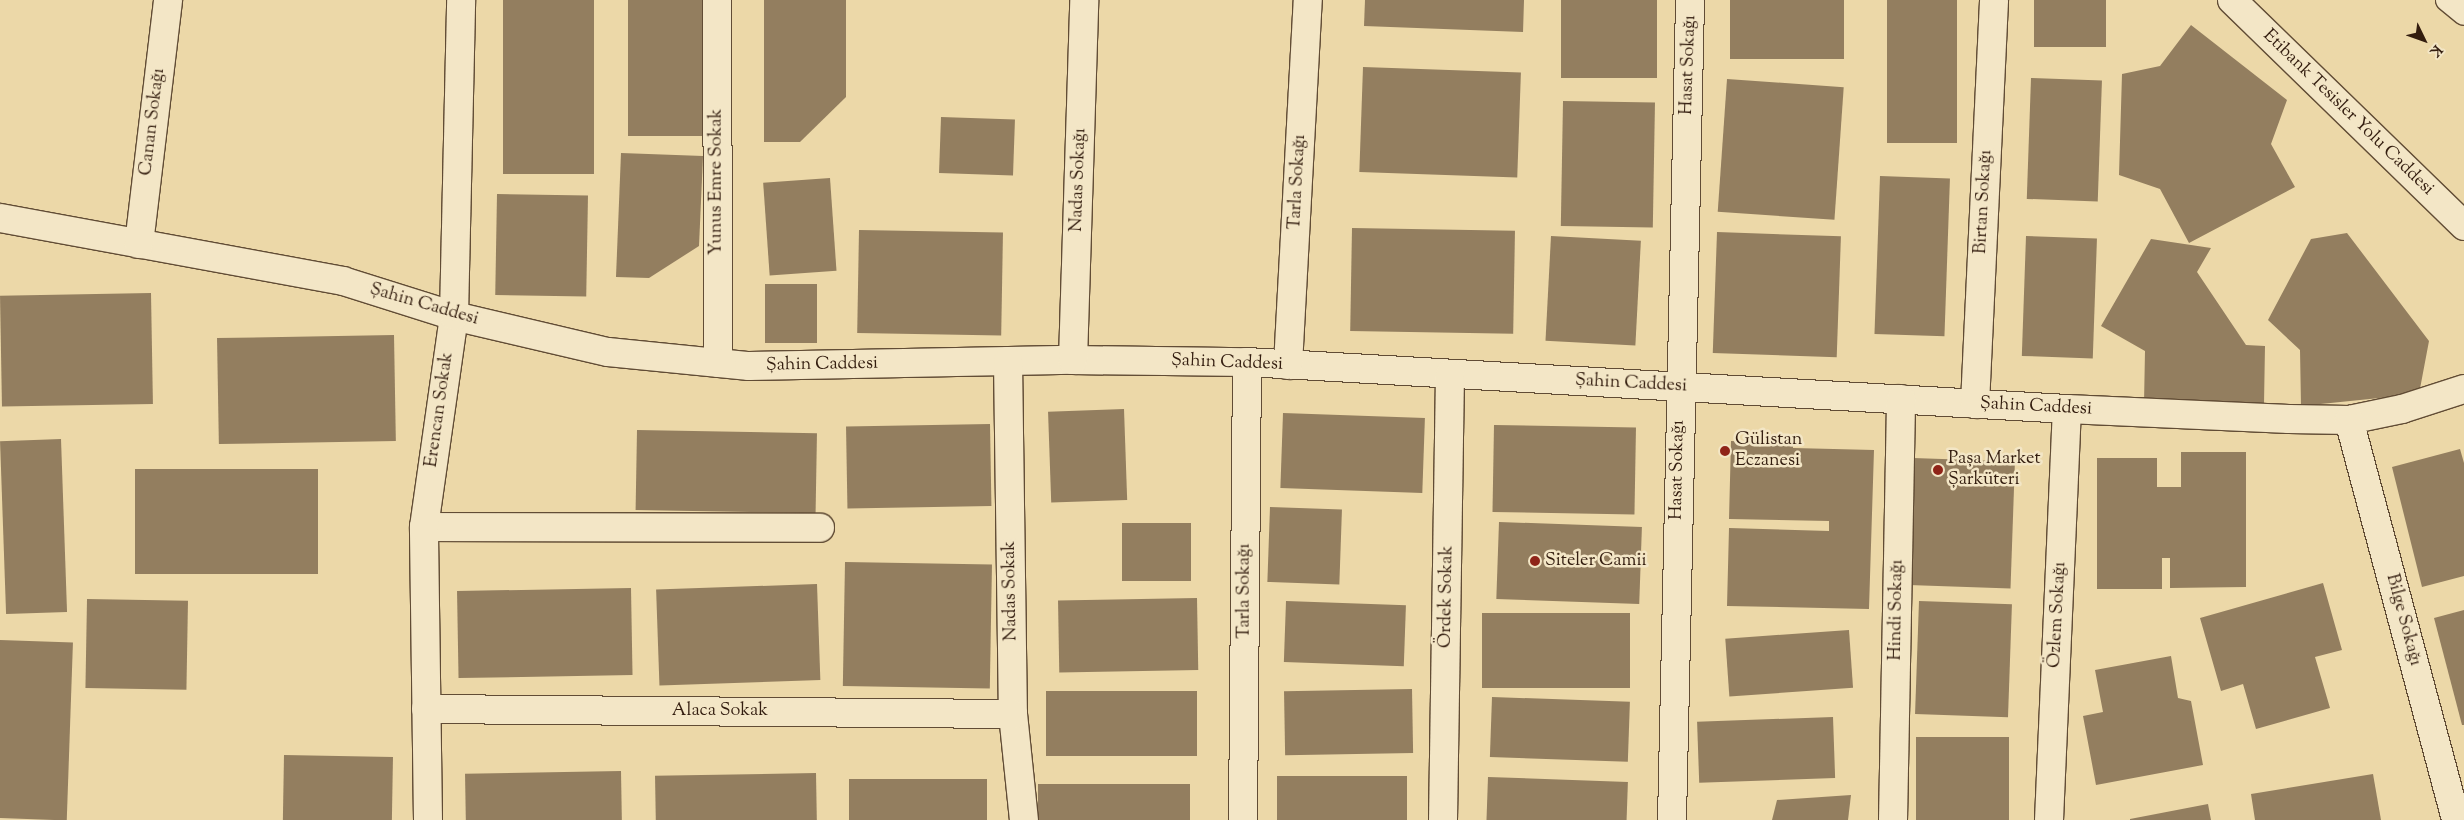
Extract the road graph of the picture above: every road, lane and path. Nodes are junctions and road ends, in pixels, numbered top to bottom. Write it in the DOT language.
graph roads {
  1 [pos="168,0"];
  2 [pos="461,0"];
  3 [pos="717,0"];
  4 [pos="1084,0"];
  5 [pos="1308,0"];
  6 [pos="1690,0"];
  7 [pos="1994,0"];
  8 [pos="2232,0"];
  9 [pos="2447,0"];
  10 [pos="2464,14"];
  11 [pos="0,218"];
  12 [pos="2464,226"];
  13 [pos="139,244"];
  14 [pos="454,316"];
  15 [pos="1073,360"];
  16 [pos="1008,361"];
  17 [pos="1247,362"];
  18 [pos="718,363"];
  19 [pos="1288,365"];
  20 [pos="1450,374"];
  21 [pos="1680,387"];
  22 [pos="2464,389"];
  23 [pos="1901,400"];
  24 [pos="1975,404"];
  25 [pos="2067,409"];
  26 [pos="2349,420"];
  27 [pos="424,528"];
  28 [pos="820,528"];
  29 [pos="426,708"];
  30 [pos="1013,714"];
  31 [pos="428,820"];
  32 [pos="1024,820"];
  33 [pos="1243,820"];
  34 [pos="1443,820"];
  35 [pos="1672,820"];
  36 [pos="1893,820"];
  37 [pos="2049,820"];
  38 [pos="2456,820"];
  1 -- 13 [label="street, Canan Sokağı"];
  2 -- 14 [label="street, Erencan Sokak"];
  3 -- 18 [label="street, Yunus Emre Sokak"];
  4 -- 15 [label="street, Nadas Sokağı"];
  5 -- 19 [label="street, Tarla Sokağı"];
  6 -- 21 [label="street, Hasat Sokağı"];
  7 -- 24 [label="street, Birtan Sokağı"];
  8 -- 12 [label="street, Etibank Tesisler Yolu Caddesi"];
  9 -- 10 [label="lane"];
  11 -- 13 [label="street, Şahin Caddesi"];
  13 -- 14 [label="street, Şahin Caddesi"];
  14 -- 18 [label="street, Şahin Caddesi"];
  14 -- 27 [label="street, Erencan Sokak"];
  15 -- 16 [label="street, Şahin Caddesi"];
  15 -- 17 [label="street, Şahin Caddesi"];
  16 -- 18 [label="street, Şahin Caddesi"];
  16 -- 30 [label="street, Nadas Sokak"];
  17 -- 19 [label="street, Şahin Caddesi"];
  17 -- 33 [label="street, Tarla Sokağı"];
  19 -- 20 [label="street, Şahin Caddesi"];
  20 -- 21 [label="street, Şahin Caddesi"];
  20 -- 34 [label="street, Ördek Sokak"];
  21 -- 23 [label="street, Şahin Caddesi"];
  21 -- 35 [label="street, Hasat Sokağı"];
  22 -- 26 [label="street, Şahin Caddesi"];
  23 -- 24 [label="street, Şahin Caddesi"];
  23 -- 36 [label="street, Hindi Sokağı"];
  24 -- 25 [label="street, Şahin Caddesi"];
  25 -- 26 [label="street, Şahin Caddesi"];
  25 -- 37 [label="street, Özlem Sokağı"];
  26 -- 38 [label="street, Bilge Sokağı"];
  27 -- 28 [label="street"];
  27 -- 29 [label="street, Erencan Sokak"];
  29 -- 30 [label="street, Alaca Sokak"];
  29 -- 31 [label="street, Erencan Sokak"];
  30 -- 32 [label="street, Nadas Sokak"];
}
